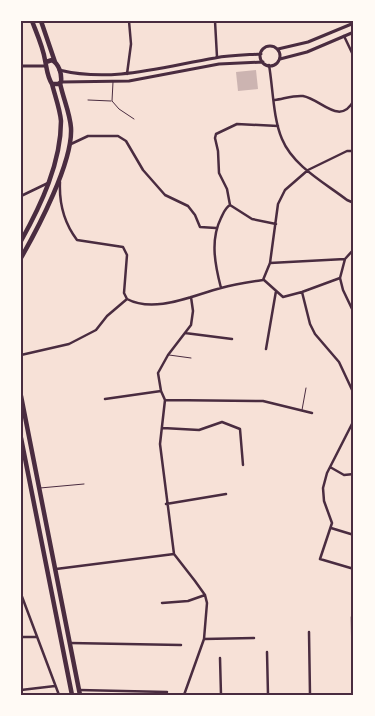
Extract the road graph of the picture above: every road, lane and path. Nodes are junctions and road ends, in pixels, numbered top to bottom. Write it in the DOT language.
graph roads {
  1 [pos="32,21"];
  2 [pos="41,21"];
  3 [pos="129,21"];
  4 [pos="215,21"];
  5 [pos="354,23"];
  6 [pos="354,32"];
  7 [pos="344,36"];
  8 [pos="278,49"];
  9 [pos="261,54"];
  10 [pos="217,57"];
  11 [pos="354,57"];
  12 [pos="280,58"];
  13 [pos="55,62"];
  14 [pos="263,62"];
  15 [pos="46,64"];
  16 [pos="269,65"];
  17 [pos="21,66"];
  18 [pos="59,70"];
  19 [pos="72,73"];
  20 [pos="127,74"];
  21 [pos="113,81"];
  22 [pos="60,82"];
  23 [pos="71,82"];
  24 [pos="52,84"];
  25 [pos="63,95"];
  26 [pos="55,97"];
  27 [pos="88,100"];
  28 [pos="274,100"];
  29 [pos="354,100"];
  30 [pos="112,101"];
  31 [pos="134,119"];
  32 [pos="278,126"];
  33 [pos="69,144"];
  34 [pos="354,151"];
  35 [pos="308,170"];
  36 [pos="60,175"];
  37 [pos="48,183"];
  38 [pos="21,196"];
  39 [pos="354,203"];
  40 [pos="230,205"];
  41 [pos="276,224"];
  42 [pos="216,228"];
  43 [pos="21,240"];
  44 [pos="354,249"];
  45 [pos="21,258"];
  46 [pos="346,259"];
  47 [pos="270,263"];
  48 [pos="340,278"];
  49 [pos="263,280"];
  50 [pos="222,288"];
  51 [pos="276,291"];
  52 [pos="302,292"];
  53 [pos="191,297"];
  54 [pos="126,298"];
  55 [pos="354,313"];
  56 [pos="185,333"];
  57 [pos="232,339"];
  58 [pos="266,349"];
  59 [pos="21,355"];
  60 [pos="168,355"];
  61 [pos="191,358"];
  62 [pos="306,388"];
  63 [pos="161,391"];
  64 [pos="354,394"];
  65 [pos="21,396"];
  66 [pos="105,400"];
  67 [pos="165,400"];
  68 [pos="302,410"];
  69 [pos="312,413"];
  70 [pos="354,420"];
  71 [pos="163,428"];
  72 [pos="21,438"];
  73 [pos="243,465"];
  74 [pos="330,467"];
  75 [pos="354,474"];
  76 [pos="84,484"];
  77 [pos="39,488"];
  78 [pos="226,494"];
  79 [pos="166,504"];
  80 [pos="330,528"];
  81 [pos="354,535"];
  82 [pos="174,554"];
  83 [pos="56,569"];
  84 [pos="354,569"];
  85 [pos="48,570"];
  86 [pos="21,594"];
  87 [pos="205,595"];
  88 [pos="162,603"];
  89 [pos="352,617"];
  90 [pos="309,632"];
  91 [pos="21,637"];
  92 [pos="37,637"];
  93 [pos="254,638"];
  94 [pos="204,639"];
  95 [pos="70,643"];
  96 [pos="182,645"];
  97 [pos="268,652"];
  98 [pos="220,658"];
  99 [pos="55,686"];
  100 [pos="21,690"];
  101 [pos="80,692"];
  102 [pos="167,692"];
  103 [pos="59,695"];
  104 [pos="72,695"];
  105 [pos="184,695"];
  106 [pos="221,695"];
  107 [pos="268,695"];
  108 [pos="310,695"];
  109 [pos="353,695"];
  1 -- 15 [label="main road"];
  2 -- 13 [label="main road"];
  3 -- 20 [label="street"];
  4 -- 10 [label="street"];
  5 -- 8 [label="street"];
  6 -- 7 [label="street"];
  7 -- 11 [label="street"];
  7 -- 12 [label="street"];
  8 -- 9 [label="street"];
  8 -- 12 [label="street"];
  9 -- 10 [label="street"];
  9 -- 14 [label="street"];
  10 -- 20 [label="street"];
  12 -- 16 [label="street"];
  13 -- 15 [label="main road"];
  13 -- 18 [label="main road"];
  14 -- 16 [label="street"];
  14 -- 21 [label="street"];
  15 -- 17 [label="street"];
  15 -- 24 [label="main road"];
  16 -- 28 [label="street"];
  18 -- 19 [label="street"];
  18 -- 22 [label="main road"];
  19 -- 20 [label="street"];
  19 -- 23 [label="street"];
  21 -- 23 [label="street"];
  21 -- 30 [label="lane"];
  22 -- 23 [label="street"];
  22 -- 24 [label="main road"];
  22 -- 25 [label="main road"];
  24 -- 26 [label="main road"];
  25 -- 26 [label="main road"];
  25 -- 33 [label="main road"];
  26 -- 37 [label="main road"];
  27 -- 30 [label="lane"];
  28 -- 29 [label="street"];
  28 -- 32 [label="street"];
  30 -- 31 [label="lane"];
  32 -- 35 [label="street"];
  32 -- 40 [label="street"];
  33 -- 36 [label="main road"];
  33 -- 42 [label="street"];
  34 -- 35 [label="street"];
  35 -- 39 [label="street"];
  35 -- 41 [label="street"];
  36 -- 45 [label="main road"];
  36 -- 54 [label="street"];
  37 -- 38 [label="street"];
  37 -- 43 [label="main road"];
  40 -- 41 [label="street"];
  40 -- 42 [label="street"];
  41 -- 47 [label="street"];
  42 -- 50 [label="street"];
  44 -- 46 [label="street"];
  46 -- 47 [label="street"];
  46 -- 48 [label="street"];
  47 -- 49 [label="street"];
  48 -- 52 [label="street"];
  48 -- 55 [label="street"];
  49 -- 50 [label="street"];
  49 -- 51 [label="street"];
  50 -- 53 [label="street"];
  51 -- 52 [label="street"];
  51 -- 58 [label="street"];
  52 -- 64 [label="street"];
  53 -- 54 [label="street"];
  53 -- 56 [label="street"];
  54 -- 59 [label="street"];
  56 -- 57 [label="street"];
  56 -- 60 [label="street"];
  60 -- 61 [label="lane"];
  60 -- 63 [label="street"];
  62 -- 68 [label="lane"];
  63 -- 66 [label="street"];
  63 -- 67 [label="street"];
  65 -- 77 [label="main road"];
  67 -- 68 [label="street"];
  67 -- 71 [label="street"];
  68 -- 69 [label="street"];
  70 -- 74 [label="street"];
  71 -- 73 [label="street"];
  71 -- 79 [label="street"];
  72 -- 85 [label="main road"];
  74 -- 75 [label="street"];
  74 -- 80 [label="street"];
  76 -- 77 [label="lane"];
  77 -- 83 [label="main road"];
  78 -- 79 [label="street"];
  79 -- 82 [label="street"];
  80 -- 81 [label="street"];
  80 -- 84 [label="street"];
  82 -- 83 [label="street"];
  82 -- 87 [label="street"];
  83 -- 85 [label="main road"];
  83 -- 95 [label="main road"];
  85 -- 104 [label="main road"];
  86 -- 92 [label="street"];
  87 -- 88 [label="street"];
  87 -- 94 [label="street"];
  89 -- 109 [label="street"];
  90 -- 108 [label="street"];
  91 -- 92 [label="street"];
  92 -- 99 [label="street"];
  93 -- 94 [label="street"];
  94 -- 105 [label="street"];
  95 -- 96 [label="street"];
  95 -- 101 [label="main road"];
  97 -- 107 [label="street"];
  98 -- 106 [label="street"];
  99 -- 100 [label="street"];
  99 -- 103 [label="street"];
  101 -- 102 [label="street"];
}
